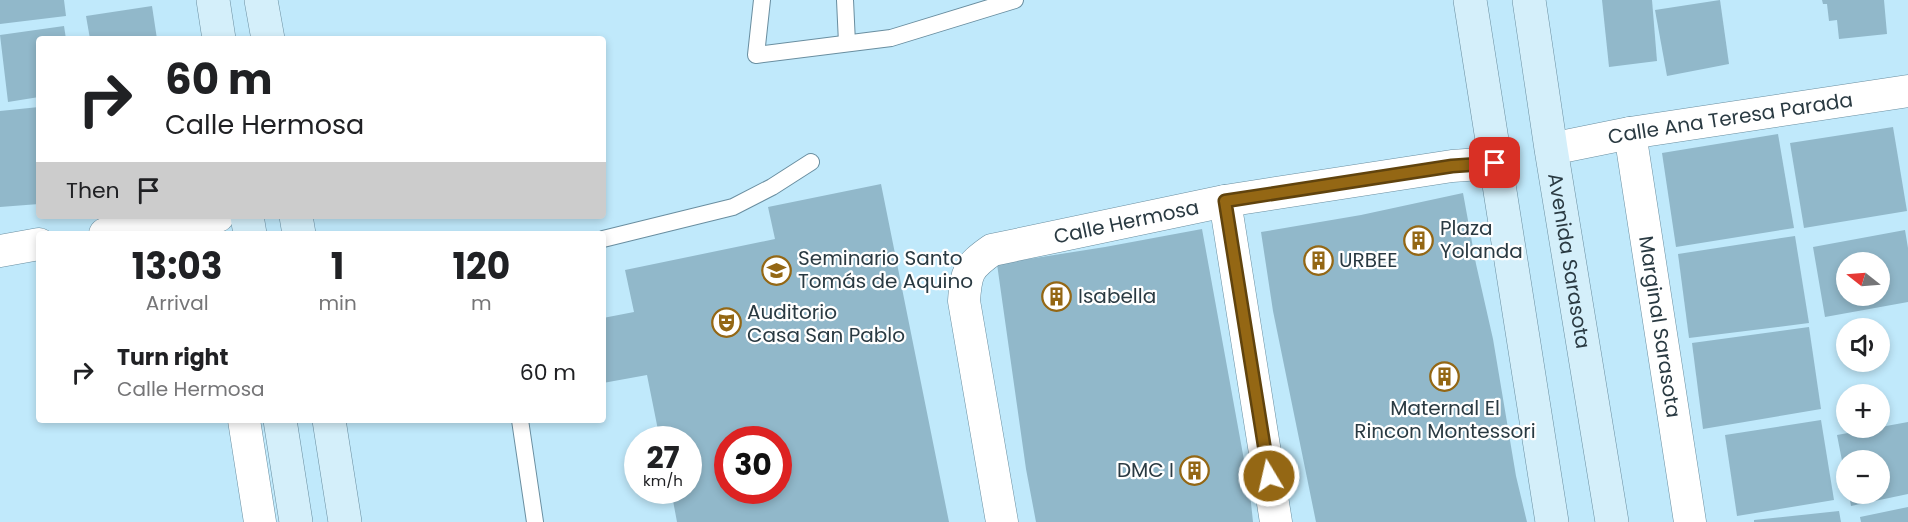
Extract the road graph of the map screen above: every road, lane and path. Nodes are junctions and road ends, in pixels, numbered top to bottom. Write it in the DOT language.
graph roads {
  1 [pos="213,0"];
  2 [pos="261,0"];
  3 [pos="762,0"];
  4 [pos="845,0"];
  5 [pos="1016,0"];
  6 [pos="1470,0"];
  7 [pos="1529,0"];
  8 [pos="219,36"];
  9 [pos="267,36"];
  10 [pos="847,44"];
  11 [pos="1907,99"];
  12 [pos="1630,133"];
  13 [pos="1551,149"];
  14 [pos="811,162"];
  15 [pos="1495,163"];
  16 [pos="1225,201"];
  17 [pos="200,219"];
  18 [pos="124,231"];
  19 [pos="606,238"];
  20 [pos="36,244"];
  21 [pos="0,250"];
  22 [pos="244,423"];
  23 [pos="280,423"];
  24 [pos="329,423"];
  25 [pos="520,423"];
  26 [pos="260,522"];
  27 [pos="296,522"];
  28 [pos="345,522"];
  29 [pos="535,522"];
  30 [pos="1002,522"];
  31 [pos="1276,522"];
  32 [pos="1552,522"];
  33 [pos="1612,522"];
  34 [pos="1690,522"];
  1 -- 8 [label="main road"];
  2 -- 9 [label="main road"];
  3 -- 10 [label="lane"];
  4 -- 10 [label="lane"];
  5 -- 10 [label="lane"];
  6 -- 15 [label="main road"];
  7 -- 13 [label="main road, Avenida Sarasota"];
  11 -- 12 [label="street, Calle Ana Teresa Parada"];
  12 -- 13 [label="street, Calle Ana Teresa Parada"];
  12 -- 34 [label="street, Marginal Sarasota"];
  13 -- 33 [label="main road, Avenida Sarasota"];
  14 -- 19 [label="lane"];
  15 -- 16 [label="street, Calle Hermosa"];
  15 -- 32 [label="main road"];
  16 -- 30 [label="street, Calle Hermosa"];
  16 -- 31 [label="street"];
  17 -- 18 [label="street"];
  20 -- 21 [label="street"];
  22 -- 26 [label="street"];
  23 -- 27 [label="main road"];
  24 -- 28 [label="main road"];
  25 -- 29 [label="lane"];
}
